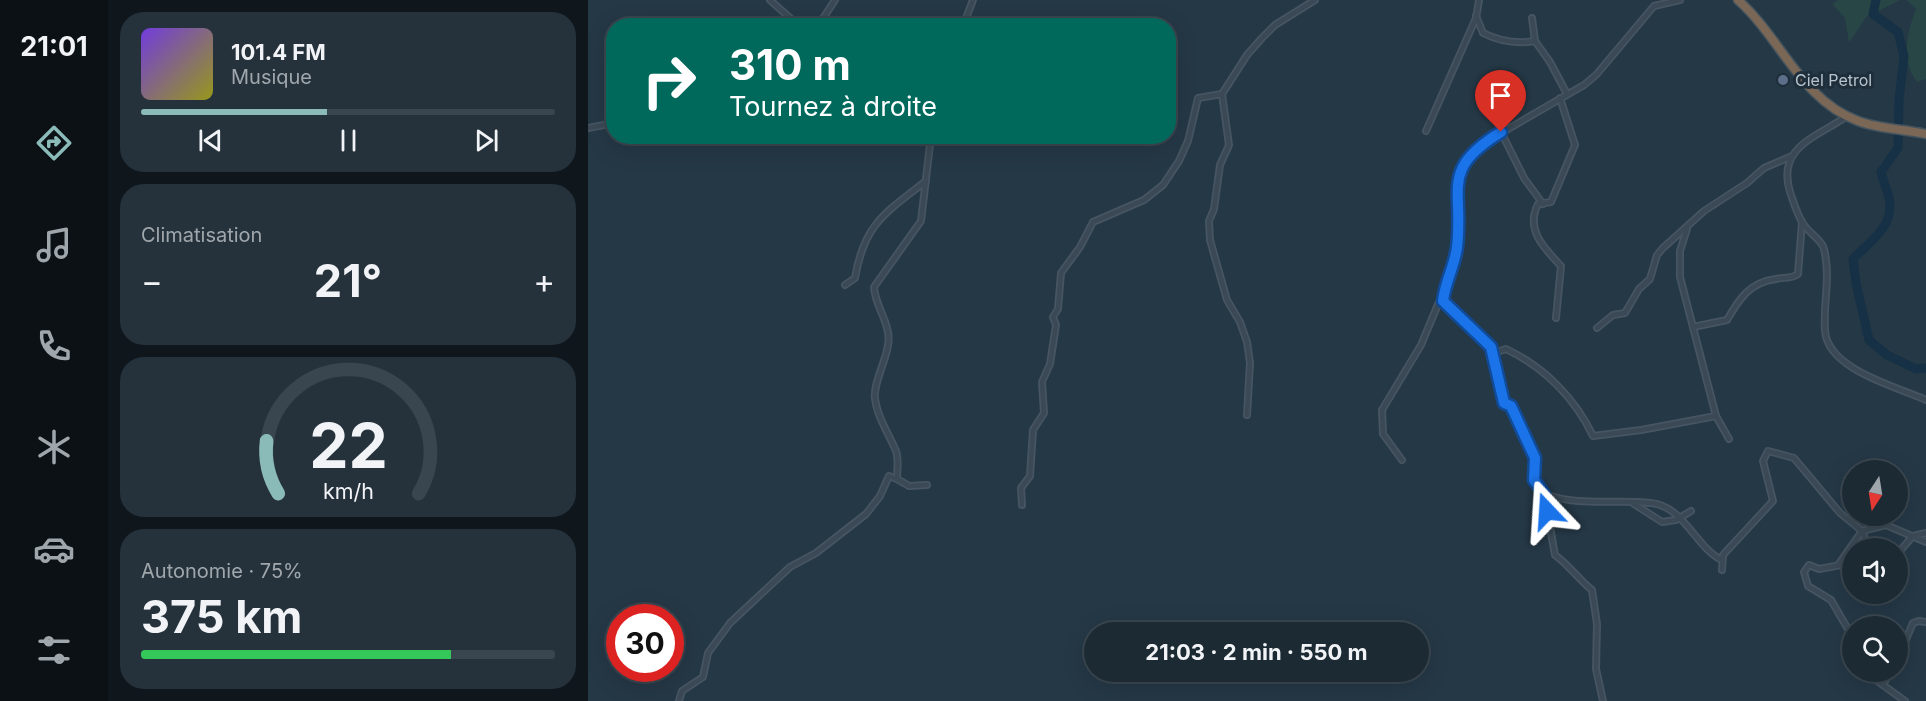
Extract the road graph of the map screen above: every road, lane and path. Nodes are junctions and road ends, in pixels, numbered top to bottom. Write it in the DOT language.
graph roads {
  1 [pos="770,0"];
  2 [pos="835,0"];
  3 [pos="973,0"];
  4 [pos="1315,0"];
  5 [pos="1479,0"];
  6 [pos="1680,0"];
  7 [pos="1738,0"];
  8 [pos="1476,16"];
  9 [pos="790,18"];
  10 [pos="823,18"];
  11 [pos="966,18"];
  12 [pos="1532,18"];
  13 [pos="1535,41"];
  14 [pos="1222,94"];
  15 [pos="1567,94"];
  16 [pos="1560,98"];
  17 [pos="1847,116"];
  18 [pos="606,125"];
  19 [pos="588,128"];
  20 [pos="1426,131"];
  21 [pos="1501,132"];
  22 [pos="1926,134"];
  23 [pos="930,144"];
  24 [pos="1792,156"];
  25 [pos="926,181"];
  26 [pos="1543,204"];
  27 [pos="1802,222"];
  28 [pos="1687,228"];
  29 [pos="845,285"];
  30 [pos="1444,290"];
  31 [pos="1556,318"];
  32 [pos="1693,327"];
  33 [pos="1597,328"];
  34 [pos="1494,353"];
  35 [pos="1926,400"];
  36 [pos="1247,415"];
  37 [pos="1716,416"];
  38 [pos="1729,439"];
  39 [pos="1402,460"];
  40 [pos="897,479"];
  41 [pos="927,485"];
  42 [pos="1544,494"];
  43 [pos="1634,504"];
  44 [pos="1022,505"];
  45 [pos="1691,511"];
  46 [pos="1679,518"];
  47 [pos="1862,531"];
  48 [pos="1926,533"];
  49 [pos="1913,536"];
  50 [pos="1865,538"];
  51 [pos="1908,542"];
  52 [pos="1926,542"];
  53 [pos="1722,560"];
  54 [pos="1842,564"];
  55 [pos="1838,565"];
  56 [pos="1722,570"];
  57 [pos="1842,619"];
  58 [pos="1926,622"];
  59 [pos="1908,635"];
  60 [pos="1880,682"];
  61 [pos="1885,682"];
  62 [pos="1883,685"];
  63 [pos="679,701"];
  64 [pos="1603,701"];
  65 [pos="1905,701"];
  1 -- 9 [label="street"];
  2 -- 10 [label="street"];
  3 -- 11 [label="street"];
  4 -- 14 [label="street"];
  5 -- 8 [label="street"];
  6 -- 15 [label="street"];
  7 -- 17 [label="highway"];
  8 -- 13 [label="street"];
  8 -- 20 [label="street"];
  12 -- 13 [label="street"];
  13 -- 15 [label="street"];
  14 -- 36 [label="street"];
  14 -- 44 [label="street"];
  15 -- 16 [label="street"];
  16 -- 21 [label="street"];
  16 -- 26 [label="street"];
  17 -- 22 [label="highway"];
  17 -- 24 [label="street"];
  18 -- 19 [label="street"];
  21 -- 26 [label="street"];
  21 -- 30 [label="street"];
  23 -- 25 [label="street"];
  24 -- 27 [label="street"];
  24 -- 28 [label="street"];
  25 -- 29 [label="street"];
  25 -- 40 [label="street"];
  26 -- 31 [label="street"];
  27 -- 32 [label="street"];
  27 -- 35 [label="street"];
  28 -- 32 [label="street"];
  28 -- 33 [label="street"];
  30 -- 34 [label="street"];
  30 -- 39 [label="street"];
  32 -- 37 [label="street"];
  34 -- 37 [label="street"];
  34 -- 42 [label="street"];
  37 -- 38 [label="street"];
  40 -- 41 [label="street"];
  40 -- 63 [label="street"];
  42 -- 43 [label="street"];
  42 -- 64 [label="street"];
  43 -- 46 [label="street"];
  43 -- 46 [label="street"];
  45 -- 46 [label="street"];
  46 -- 53 [label="street"];
  47 -- 49 [label="street"];
  47 -- 50 [label="street"];
  47 -- 53 [label="street"];
  47 -- 55 [label="street"];
  48 -- 49 [label="street"];
  49 -- 51 [label="street"];
  49 -- 52 [label="street"];
  53 -- 56 [label="street"];
  54 -- 55 [label="street"];
  55 -- 57 [label="street"];
  58 -- 59 [label="street"];
  60 -- 62 [label="street"];
  61 -- 62 [label="street"];
  62 -- 65 [label="street"];
}
